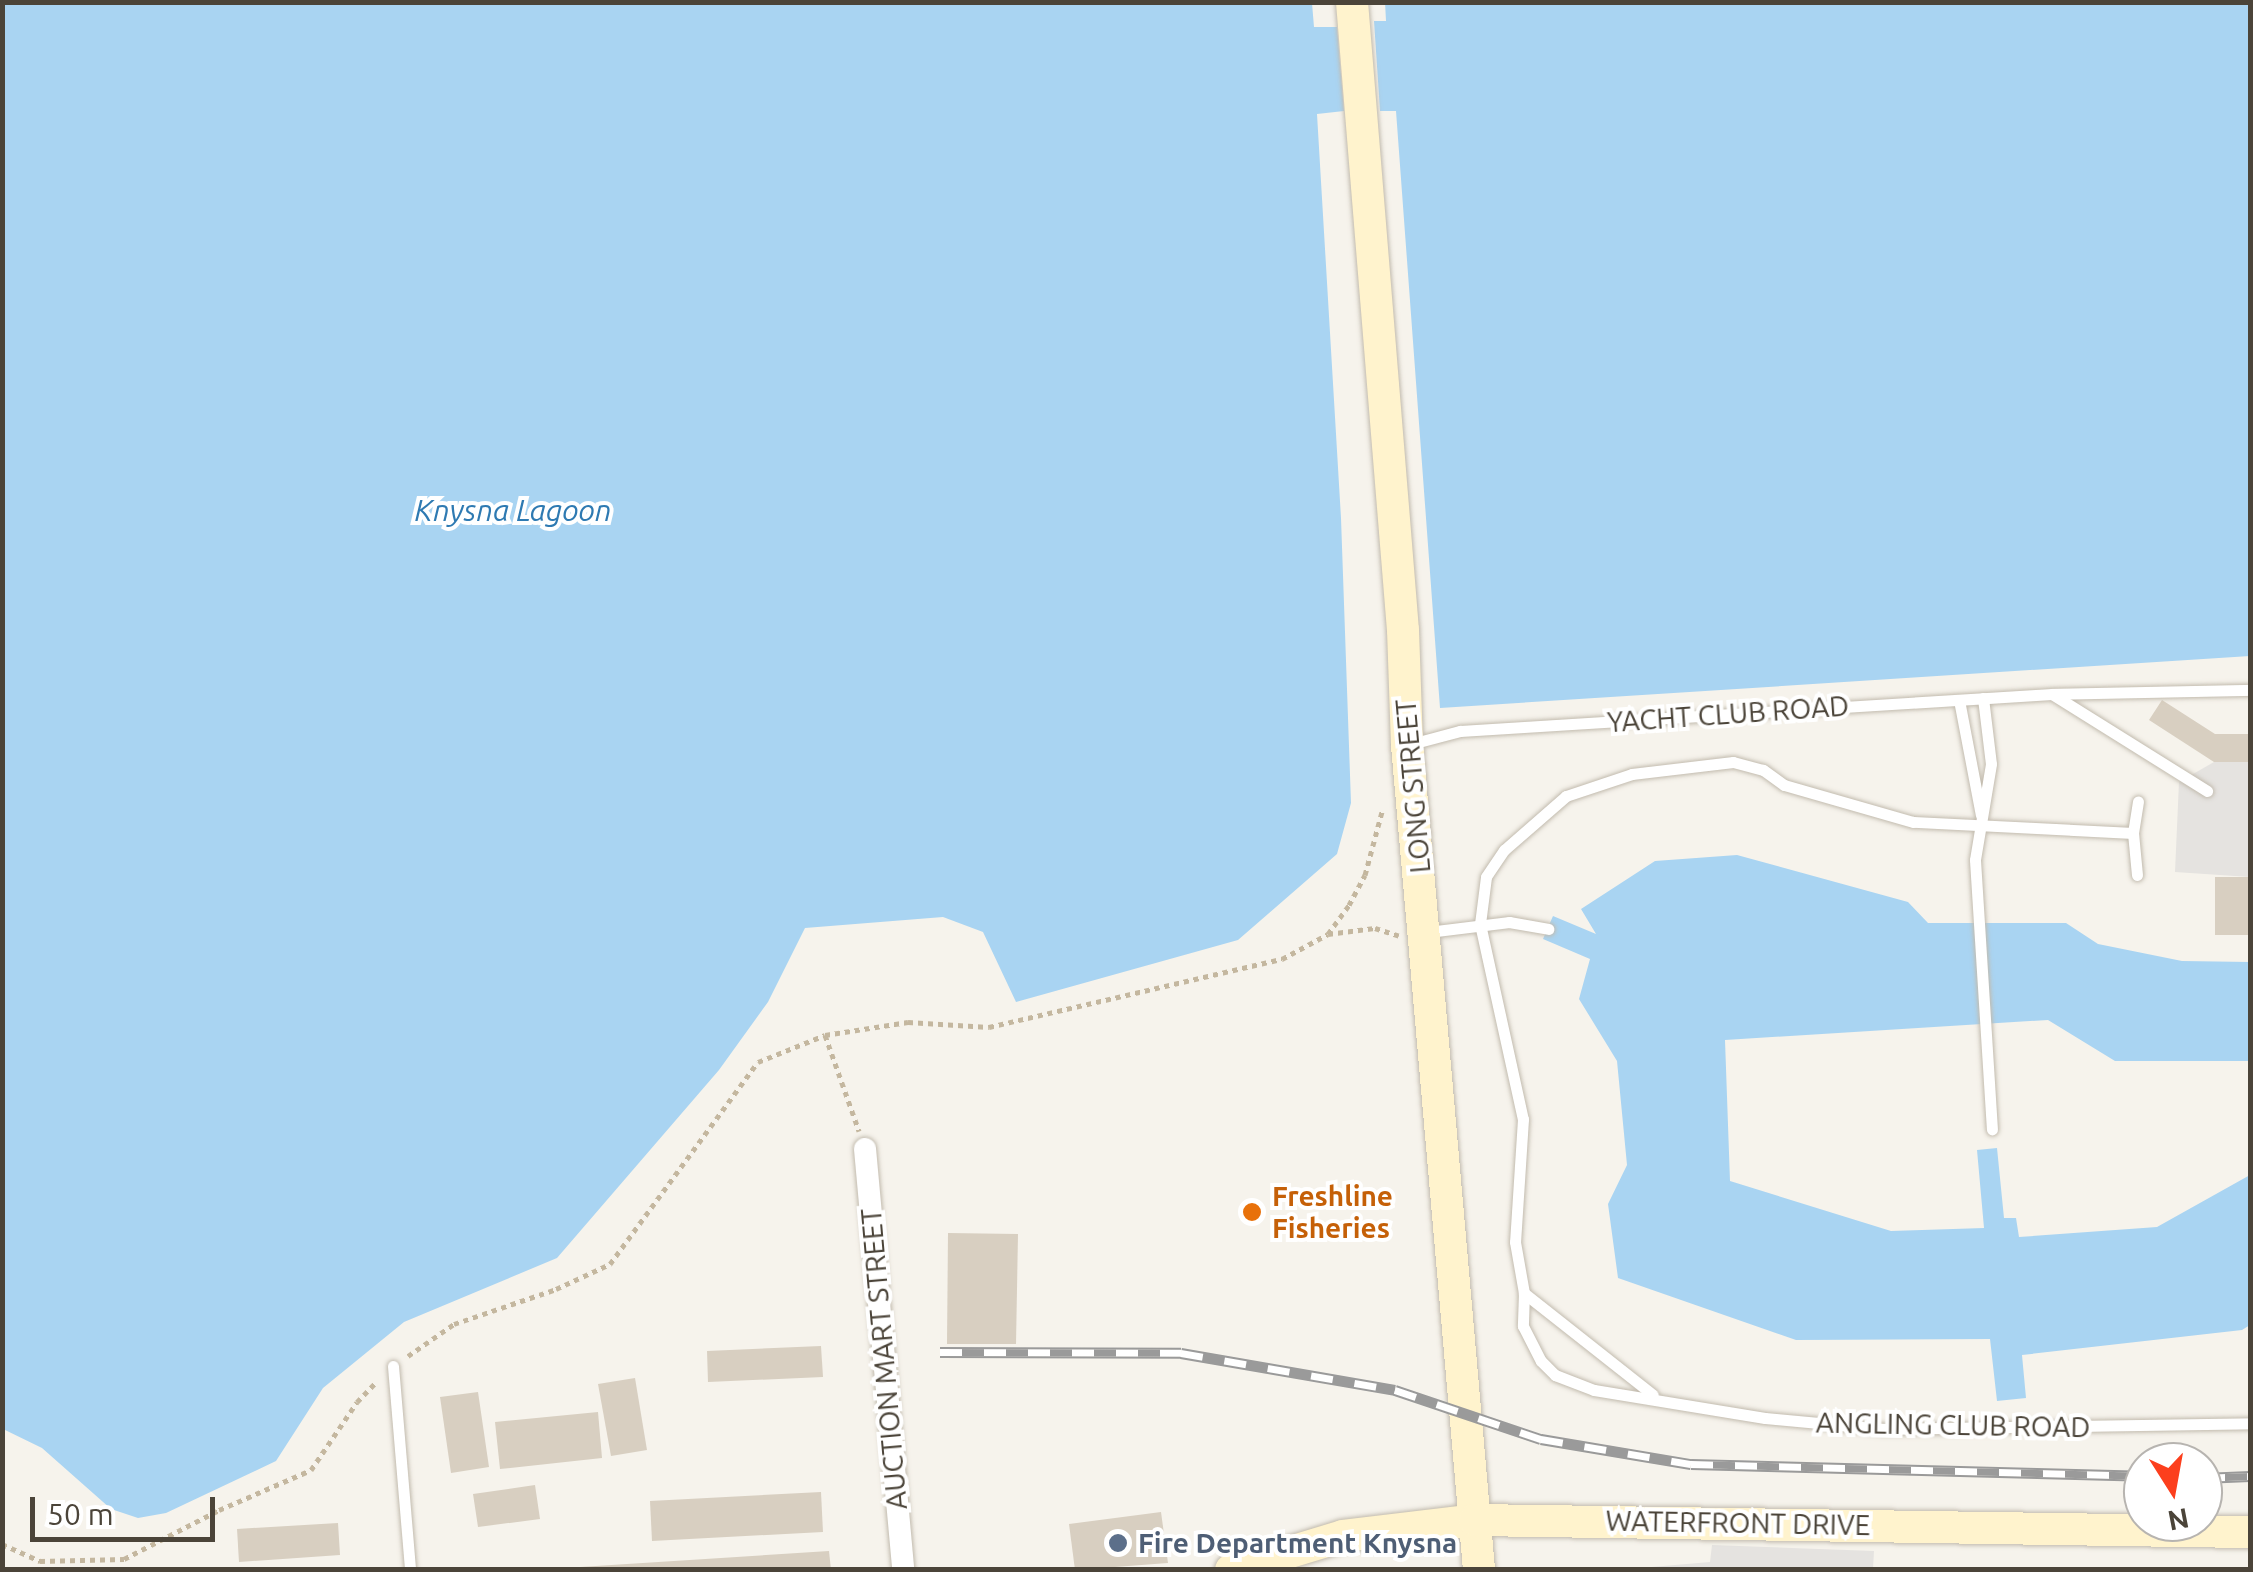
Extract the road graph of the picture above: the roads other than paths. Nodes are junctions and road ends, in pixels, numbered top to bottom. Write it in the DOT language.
graph roads {
  1 [pos="1353,16"];
  2 [pos="2250,690"];
  3 [pos="2052,694"];
  4 [pos="1983,698"];
  5 [pos="1959,700"];
  6 [pos="1407,745"];
  7 [pos="2208,791"];
  8 [pos="2138,801"];
  9 [pos="1982,824"];
  10 [pos="2133,833"];
  11 [pos="2138,875"];
  12 [pos="1480,924"];
  13 [pos="1548,929"];
  14 [pos="1418,936"];
  15 [pos="1992,1130"];
  16 [pos="864,1149"];
  17 [pos="1524,1293"];
  18 [pos="394,1366"];
  19 [pos="1657,1397"];
  20 [pos="2250,1423"];
  21 [pos="1476,1520"];
  22 [pos="2250,1532"];
  23 [pos="410,1570"];
  24 [pos="903,1570"];
  25 [pos="1231,1570"];
  26 [pos="1479,1570"];
  1 -- 6 [label="street, LONG STREET"];
  2 -- 3 [label="lane, YACHT CLUB ROAD"];
  3 -- 4 [label="lane, YACHT CLUB ROAD"];
  3 -- 7 [label="lane"];
  4 -- 5 [label="lane, YACHT CLUB ROAD"];
  4 -- 9 [label="lane"];
  5 -- 6 [label="lane, YACHT CLUB ROAD"];
  5 -- 9 [label="lane"];
  6 -- 14 [label="street, LONG STREET"];
  8 -- 10 [label="lane"];
  9 -- 10 [label="lane, ANGLING CLUB ROAD"];
  9 -- 12 [label="lane, ANGLING CLUB ROAD"];
  9 -- 15 [label="lane"];
  10 -- 11 [label="lane"];
  12 -- 13 [label="lane"];
  12 -- 14 [label="lane"];
  12 -- 17 [label="lane, ANGLING CLUB ROAD"];
  14 -- 21 [label="street, LONG STREET"];
  16 -- 24 [label="street, AUCTION MART STREET"];
  17 -- 19 [label="lane, ANGLING CLUB ROAD"];
  17 -- 19 [label="lane, ANGLING CLUB ROAD"];
  18 -- 23 [label="lane"];
  19 -- 20 [label="lane, ANGLING CLUB ROAD"];
  21 -- 22 [label="street, WATERFRONT DRIVE"];
  21 -- 25 [label="street, WATERFRONT DRIVE"];
  21 -- 26 [label="street, LONG STREET"];
}
